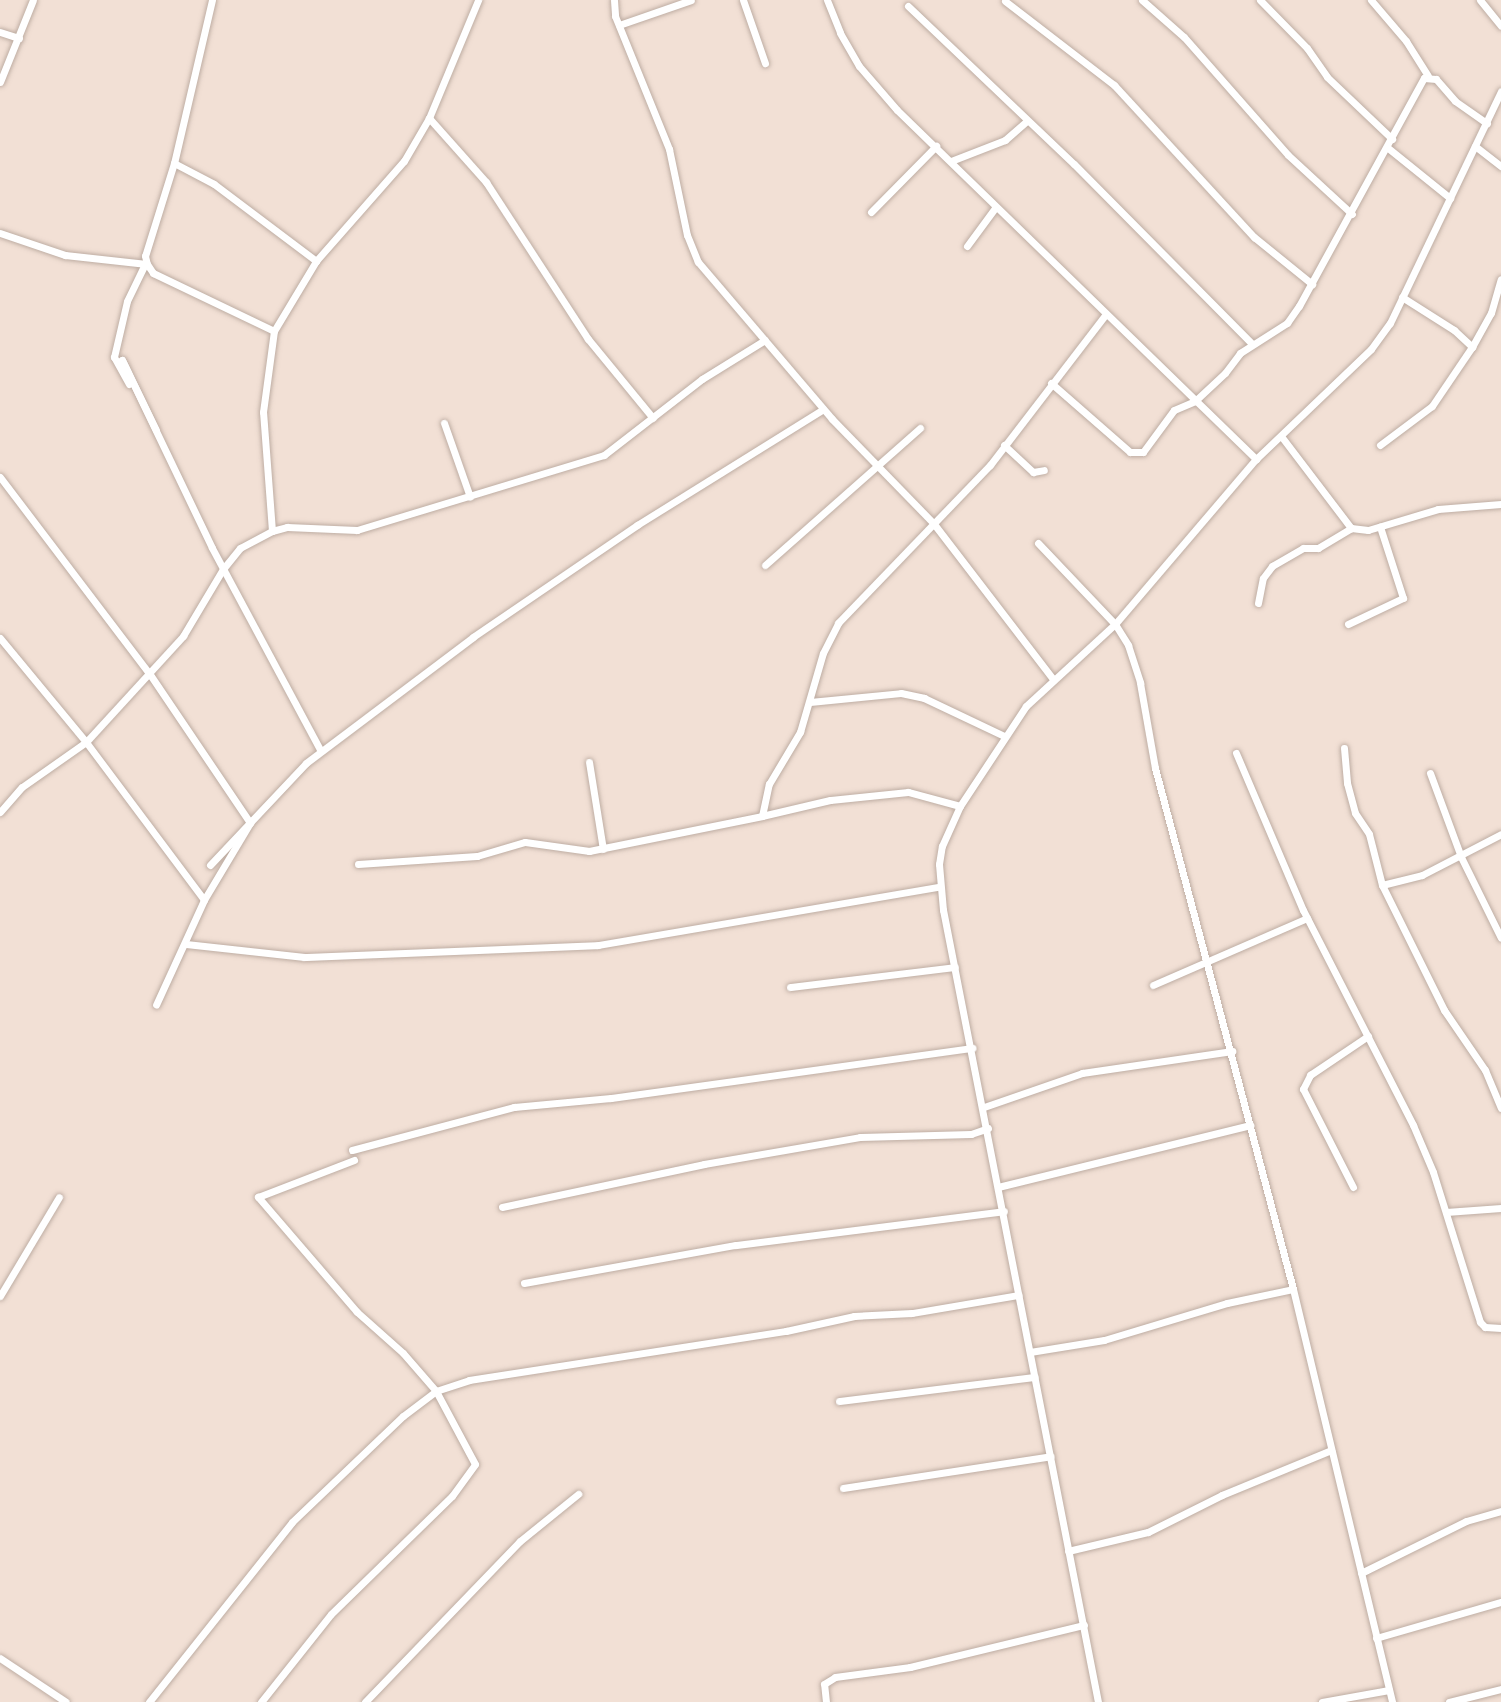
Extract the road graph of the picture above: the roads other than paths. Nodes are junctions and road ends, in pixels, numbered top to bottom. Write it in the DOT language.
graph roads {
  1 [pos="33,0"];
  2 [pos="212,0"];
  3 [pos="477,0"];
  4 [pos="614,0"];
  5 [pos="691,0"];
  6 [pos="743,0"];
  7 [pos="827,0"];
  8 [pos="1142,0"];
  9 [pos="1260,0"];
  10 [pos="1371,0"];
  11 [pos="1480,0"];
  12 [pos="1005,1"];
  13 [pos="908,6"];
  14 [pos="619,25"];
  15 [pos="1501,26"];
  16 [pos="0,32"];
  17 [pos="19,38"];
  18 [pos="765,63"];
  19 [pos="1428,76"];
  20 [pos="0,82"];
  21 [pos="1501,91"];
  22 [pos="429,118"];
  23 [pos="1027,121"];
  24 [pos="1487,123"];
  25 [pos="1392,139"];
  26 [pos="936,146"];
  27 [pos="1476,146"];
  28 [pos="1388,148"];
  29 [pos="951,161"];
  30 [pos="174,163"];
  31 [pos="1501,166"];
  32 [pos="1450,198"];
  33 [pos="994,208"];
  34 [pos="871,212"];
  35 [pos="1352,214"];
  36 [pos="0,233"];
  37 [pos="967,246"];
  38 [pos="316,261"];
  39 [pos="146,264"];
  40 [pos="1501,279"];
  41 [pos="1312,284"];
  42 [pos="1402,297"];
  43 [pos="1105,315"];
  44 [pos="274,331"];
  45 [pos="765,340"];
  46 [pos="1252,344"];
  47 [pos="1472,347"];
  48 [pos="123,360"];
  49 [pos="1051,383"];
  50 [pos="1195,401"];
  51 [pos="823,409"];
  52 [pos="653,418"];
  53 [pos="444,423"];
  54 [pos="920,428"];
  55 [pos="156,430"];
  56 [pos="1281,436"];
  57 [pos="1004,445"];
  58 [pos="1380,445"];
  59 [pos="1256,459"];
  60 [pos="1044,470"];
  61 [pos="0,477"];
  62 [pos="470,497"];
  63 [pos="1501,504"];
  64 [pos="934,525"];
  65 [pos="1380,527"];
  66 [pos="1351,528"];
  67 [pos="272,531"];
  68 [pos="1038,543"];
  69 [pos="765,565"];
  70 [pos="223,569"];
  71 [pos="1258,603"];
  72 [pos="1115,624"];
  73 [pos="1348,624"];
  74 [pos="0,638"];
  75 [pos="149,673"];
  76 [pos="1052,678"];
  77 [pos="810,702"];
  78 [pos="1004,736"];
  79 [pos="86,742"];
  80 [pos="1344,748"];
  81 [pos="321,752"];
  82 [pos="1236,753"];
  83 [pos="589,762"];
  84 [pos="1430,773"];
  85 [pos="960,806"];
  86 [pos="0,812"];
  87 [pos="762,816"];
  88 [pos="1501,834"];
  89 [pos="603,849"];
  90 [pos="1461,857"];
  91 [pos="358,864"];
  92 [pos="210,865"];
  93 [pos="1382,885"];
  94 [pos="939,887"];
  95 [pos="204,900"];
  96 [pos="1307,918"];
  97 [pos="1501,938"];
  98 [pos="186,944"];
  99 [pos="1207,961"];
  100 [pos="955,967"];
  101 [pos="1153,986"];
  102 [pos="790,987"];
  103 [pos="156,1005"];
  104 [pos="1368,1036"];
  105 [pos="973,1048"];
  106 [pos="1232,1051"];
  107 [pos="984,1107"];
  108 [pos="1501,1108"];
  109 [pos="1250,1125"];
  110 [pos="988,1128"];
  111 [pos="352,1150"];
  112 [pos="354,1160"];
  113 [pos="998,1187"];
  114 [pos="1353,1187"];
  115 [pos="59,1197"];
  116 [pos="502,1207"];
  117 [pos="1501,1208"];
  118 [pos="1004,1211"];
  119 [pos="1446,1212"];
  120 [pos="524,1283"];
  121 [pos="1293,1289"];
  122 [pos="1018,1295"];
  123 [pos="0,1296"];
  124 [pos="1501,1328"];
  125 [pos="1029,1352"];
  126 [pos="1035,1377"];
  127 [pos="436,1391"];
  128 [pos="839,1401"];
  129 [pos="1331,1450"];
  130 [pos="1052,1456"];
  131 [pos="843,1488"];
  132 [pos="578,1494"];
  133 [pos="1501,1511"];
  134 [pos="1068,1551"];
  135 [pos="1361,1573"];
  136 [pos="1501,1602"];
  137 [pos="1084,1625"];
  138 [pos="1376,1638"];
  139 [pos="0,1658"];
  140 [pos="1501,1689"];
  141 [pos="1389,1690"];
  142 [pos="66,1702"];
  143 [pos="149,1702"];
  144 [pos="261,1702"];
  145 [pos="365,1702"];
  146 [pos="826,1702"];
  147 [pos="1098,1702"];
  148 [pos="1323,1702"];
  149 [pos="1392,1702"];
  150 [pos="1449,1702"];
  1 -- 17 [label="street"];
  2 -- 30 [label="street"];
  3 -- 22 [label="street"];
  4 -- 14 [label="street"];
  5 -- 14 [label="street"];
  6 -- 18 [label="street"];
  7 -- 26 [label="street"];
  8 -- 35 [label="street"];
  9 -- 25 [label="street"];
  10 -- 19 [label="street"];
  11 -- 15 [label="street"];
  12 -- 41 [label="street"];
  13 -- 23 [label="street"];
  14 -- 45 [label="street"];
  16 -- 17 [label="street"];
  17 -- 20 [label="street"];
  19 -- 24 [label="street"];
  19 -- 25 [label="street"];
  21 -- 24 [label="street"];
  22 -- 38 [label="street"];
  22 -- 52 [label="street"];
  23 -- 29 [label="street"];
  23 -- 46 [label="street"];
  24 -- 27 [label="street"];
  25 -- 28 [label="street"];
  26 -- 29 [label="street"];
  26 -- 34 [label="street"];
  27 -- 31 [label="street"];
  27 -- 32 [label="street"];
  28 -- 32 [label="street"];
  28 -- 35 [label="street"];
  29 -- 33 [label="street"];
  30 -- 38 [label="street"];
  30 -- 39 [label="street"];
  32 -- 42 [label="street"];
  33 -- 37 [label="street"];
  33 -- 43 [label="street"];
  35 -- 41 [label="street"];
  36 -- 39 [label="street"];
  38 -- 44 [label="street"];
  39 -- 44 [label="street"];
  39 -- 48 [label="street"];
  40 -- 47 [label="street"];
  41 -- 46 [label="street"];
  42 -- 47 [label="street"];
  42 -- 56 [label="street"];
  43 -- 49 [label="street"];
  43 -- 50 [label="street"];
  44 -- 67 [label="street"];
  45 -- 51 [label="street"];
  45 -- 52 [label="street"];
  46 -- 50 [label="street"];
  47 -- 58 [label="street"];
  48 -- 55 [label="street"];
  48 -- 70 [label="street"];
  49 -- 50 [label="street"];
  49 -- 57 [label="street"];
  50 -- 59 [label="street"];
  51 -- 64 [label="street"];
  51 -- 81 [label="street"];
  52 -- 62 [label="street"];
  53 -- 62 [label="street"];
  54 -- 69 [label="street"];
  56 -- 59 [label="street"];
  56 -- 66 [label="street"];
  57 -- 60 [label="street"];
  57 -- 64 [label="street"];
  59 -- 72 [label="street"];
  61 -- 75 [label="street"];
  62 -- 67 [label="street"];
  63 -- 65 [label="street"];
  64 -- 76 [label="street"];
  64 -- 77 [label="street"];
  65 -- 66 [label="street"];
  65 -- 73 [label="street"];
  66 -- 71 [label="street"];
  67 -- 70 [label="street"];
  68 -- 72 [label="street"];
  70 -- 75 [label="street"];
  70 -- 81 [label="street"];
  72 -- 76 [label="street"];
  72 -- 99 [label="street"];
  74 -- 79 [label="street"];
  75 -- 79 [label="street"];
  75 -- 95 [label="street"];
  76 -- 78 [label="street"];
  77 -- 78 [label="street"];
  77 -- 87 [label="street"];
  78 -- 85 [label="street"];
  79 -- 86 [label="street"];
  79 -- 95 [label="street"];
  80 -- 93 [label="street"];
  81 -- 92 [label="street"];
  82 -- 96 [label="street"];
  83 -- 89 [label="street"];
  84 -- 90 [label="street"];
  85 -- 87 [label="street"];
  85 -- 94 [label="street"];
  87 -- 89 [label="street"];
  88 -- 90 [label="street"];
  89 -- 91 [label="street"];
  90 -- 93 [label="street"];
  90 -- 97 [label="street"];
  93 -- 108 [label="street"];
  94 -- 98 [label="street"];
  94 -- 100 [label="street"];
  95 -- 98 [label="street"];
  96 -- 99 [label="street"];
  96 -- 104 [label="street"];
  98 -- 103 [label="street"];
  99 -- 101 [label="street"];
  99 -- 106 [label="street"];
  100 -- 102 [label="street"];
  100 -- 105 [label="street"];
  104 -- 114 [label="street"];
  104 -- 124 [label="street"];
  105 -- 107 [label="street"];
  105 -- 111 [label="street"];
  106 -- 107 [label="street"];
  106 -- 109 [label="street"];
  107 -- 110 [label="street"];
  109 -- 113 [label="street"];
  109 -- 121 [label="street"];
  110 -- 113 [label="street"];
  110 -- 116 [label="street"];
  112 -- 127 [label="street"];
  113 -- 118 [label="street"];
  115 -- 123 [label="street"];
  117 -- 119 [label="street"];
  118 -- 120 [label="street"];
  118 -- 122 [label="street"];
  121 -- 125 [label="street"];
  121 -- 129 [label="street"];
  122 -- 125 [label="street"];
  122 -- 127 [label="street"];
  125 -- 126 [label="street"];
  126 -- 128 [label="street"];
  126 -- 130 [label="street"];
  127 -- 143 [label="street"];
  127 -- 144 [label="street"];
  129 -- 134 [label="street"];
  129 -- 135 [label="street"];
  130 -- 131 [label="street"];
  130 -- 137 [label="street"];
  132 -- 145 [label="street"];
  133 -- 135 [label="street"];
  135 -- 138 [label="street"];
  136 -- 138 [label="street"];
  137 -- 146 [label="street"];
  137 -- 147 [label="street"];
  138 -- 141 [label="street"];
  139 -- 142 [label="street"];
  140 -- 150 [label="street"];
  141 -- 148 [label="street"];
  141 -- 149 [label="street"];
}
